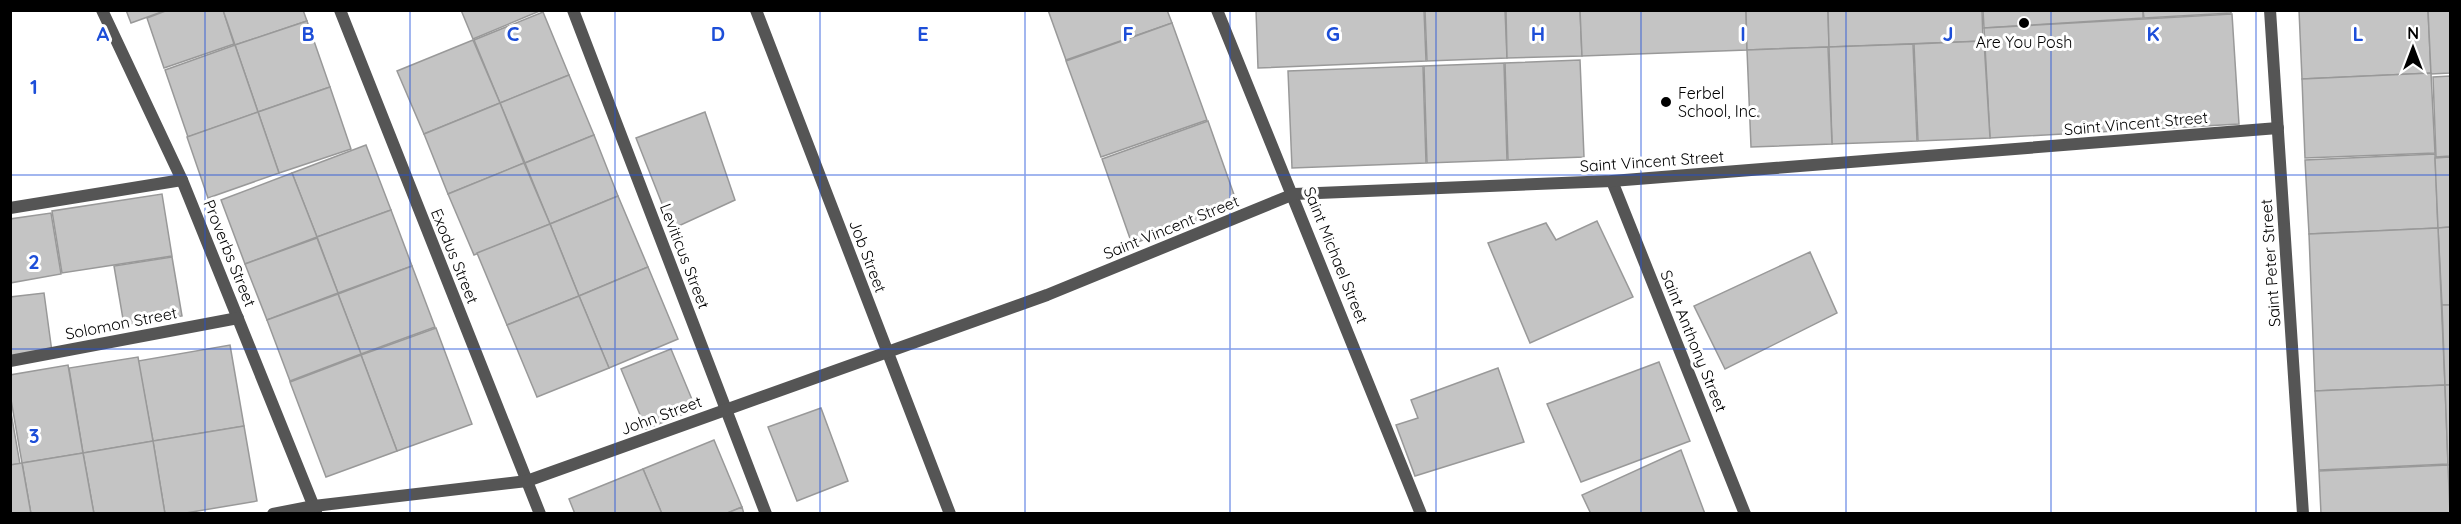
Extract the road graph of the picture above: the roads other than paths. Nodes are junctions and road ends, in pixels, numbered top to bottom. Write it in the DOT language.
graph roads {
  1 [pos="102,10"];
  2 [pos="340,10"];
  3 [pos="573,10"];
  4 [pos="756,10"];
  5 [pos="1217,10"];
  6 [pos="2270,10"];
  7 [pos="2278,128"];
  8 [pos="182,180"];
  9 [pos="1612,181"];
  10 [pos="1294,194"];
  11 [pos="10,208"];
  12 [pos="1047,295"];
  13 [pos="238,318"];
  14 [pos="887,351"];
  15 [pos="10,361"];
  16 [pos="725,409"];
  17 [pos="527,481"];
  18 [pos="315,510"];
  19 [pos="273,513"];
  20 [pos="540,513"];
  21 [pos="766,513"];
  22 [pos="950,513"];
  23 [pos="1421,513"];
  24 [pos="1745,513"];
  25 [pos="2303,513"];
  1 -- 8 [label="street, Proverbs Street"];
  2 -- 17 [label="street, Exodus Street"];
  3 -- 16 [label="street, Leviticus Street"];
  4 -- 14 [label="street, Job Street"];
  5 -- 10 [label="street, Saint Michael Street"];
  6 -- 7 [label="street, Saint Peter Street"];
  7 -- 9 [label="street, Saint Vincent Street"];
  7 -- 25 [label="street, Saint Peter Street"];
  8 -- 11 [label="street"];
  8 -- 13 [label="street, Proverbs Street"];
  9 -- 10 [label="street, Saint Vincent Street"];
  9 -- 24 [label="street, Saint Anthony Street"];
  10 -- 12 [label="street, Saint Vincent Street"];
  10 -- 23 [label="street, Saint Michael Street"];
  12 -- 14 [label="street, John Street"];
  13 -- 15 [label="street, Solomon Street"];
  13 -- 18 [label="street, Proverbs Street"];
  14 -- 16 [label="street, John Street"];
  14 -- 22 [label="street, Job Street"];
  16 -- 17 [label="street, John Street"];
  16 -- 21 [label="street, Leviticus Street"];
  17 -- 18 [label="street, John Street"];
  17 -- 20 [label="street, Exodus Street"];
  18 -- 19 [label="street, John Street"];
}
